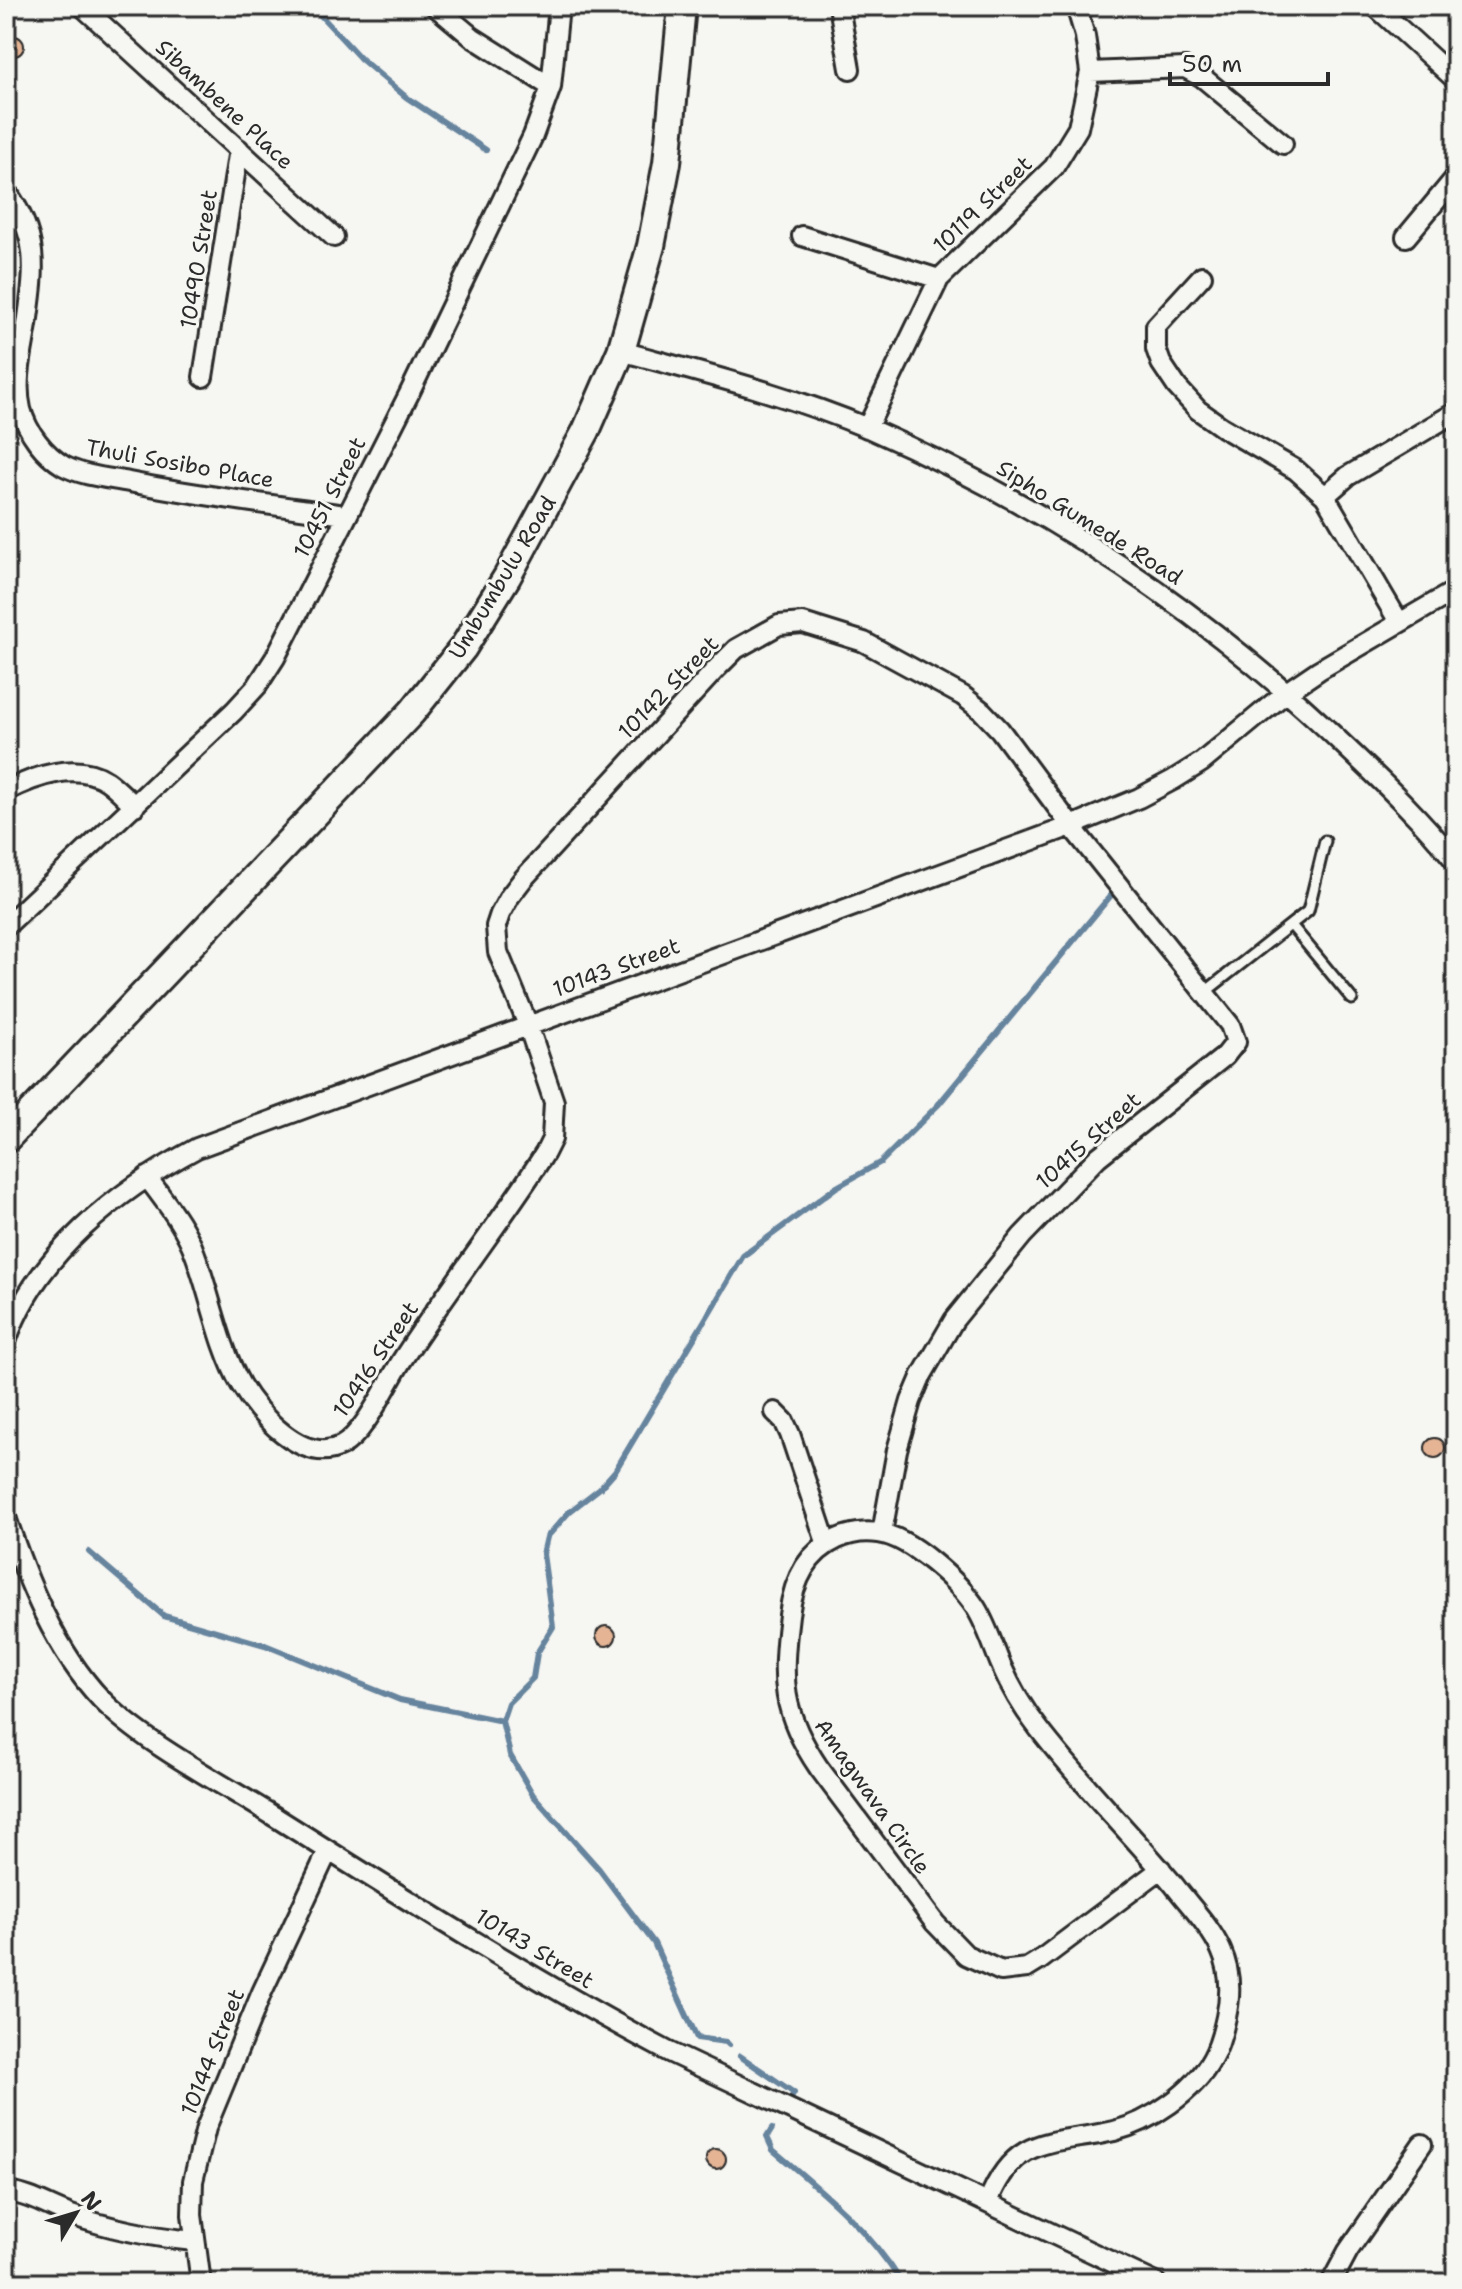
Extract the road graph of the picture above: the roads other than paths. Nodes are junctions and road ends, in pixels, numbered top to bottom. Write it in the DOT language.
graph roads {
  1 [pos="82,6"];
  2 [pos="435,6"];
  3 [pos="559,6"];
  4 [pos="682,6"];
  5 [pos="839,6"];
  6 [pos="1076,6"];
  7 [pos="1375,6"];
  8 [pos="850,69"];
  9 [pos="1090,72"];
  10 [pos="1456,80"];
  11 [pos="551,87"];
  12 [pos="1283,144"];
  13 [pos="239,149"];
  14 [pos="1456,177"];
  15 [pos="6,191"];
  16 [pos="802,236"];
  17 [pos="334,237"];
  18 [pos="1406,237"];
  19 [pos="1202,276"];
  20 [pos="939,279"];
  21 [pos="621,351"];
  22 [pos="203,377"];
  23 [pos="1456,412"];
  24 [pos="867,428"];
  25 [pos="1325,496"];
  26 [pos="345,515"];
  27 [pos="1456,590"];
  28 [pos="1399,622"];
  29 [pos="1288,691"];
  30 [pos="6,791"];
  31 [pos="135,806"];
  32 [pos="1071,826"];
  33 [pos="1325,841"];
  34 [pos="1456,862"];
  35 [pos="1291,925"];
  36 [pos="6,926"];
  37 [pos="1204,993"];
  38 [pos="1352,999"];
  39 [pos="528,1025"];
  40 [pos="6,1139"];
  41 [pos="147,1177"];
  42 [pos="6,1342"];
  43 [pos="775,1412"];
  44 [pos="7,1523"];
  45 [pos="882,1533"];
  46 [pos="827,1545"];
  47 [pos="328,1851"];
  48 [pos="1161,1869"];
  49 [pos="1422,2144"];
  50 [pos="6,2192"];
  51 [pos="988,2202"];
  52 [pos="194,2241"];
  53 [pos="201,2283"];
  54 [pos="1156,2283"];
  55 [pos="1331,2283"];
  1 -- 13 [label="street, Sibambene Place"];
  2 -- 11 [label="street"];
  3 -- 11 [label="street, 10451 Street"];
  4 -- 21 [label="main road, Umbumbulu Road"];
  5 -- 8 [label="street"];
  6 -- 9 [label="street, 10119 Street"];
  7 -- 10 [label="street"];
  9 -- 12 [label="street"];
  9 -- 20 [label="street, 10119 Street"];
  11 -- 26 [label="street, 10451 Street"];
  13 -- 17 [label="street, Sibambene Place"];
  13 -- 22 [label="street, 10490 Street"];
  14 -- 18 [label="street"];
  15 -- 26 [label="street, Thuli Sosibo Place"];
  16 -- 20 [label="street"];
  19 -- 25 [label="street"];
  20 -- 24 [label="street, 10119 Street"];
  21 -- 24 [label="street, Sipho Gumede Road"];
  21 -- 40 [label="main road, Umbumbulu Road"];
  23 -- 25 [label="street"];
  24 -- 29 [label="street, Sipho Gumede Road"];
  25 -- 28 [label="street"];
  26 -- 31 [label="street, 10451 Street"];
  27 -- 28 [label="street, 10143 Street"];
  28 -- 29 [label="street, 10143 Street"];
  29 -- 32 [label="street, 10143 Street"];
  29 -- 34 [label="street, Sipho Gumede Road"];
  30 -- 31 [label="street"];
  31 -- 36 [label="street, 10451 Street"];
  32 -- 37 [label="street, 10415 Street"];
  32 -- 39 [label="street, 10143 Street"];
  32 -- 39 [label="street, 10142 Street"];
  33 -- 35 [label="lane"];
  35 -- 37 [label="lane"];
  35 -- 38 [label="lane"];
  37 -- 45 [label="street, 10415 Street"];
  39 -- 41 [label="street, 10143 Street"];
  39 -- 41 [label="street, 10416 Street"];
  41 -- 42 [label="street, 10143 Street"];
  43 -- 46 [label="street"];
  44 -- 47 [label="street, 10143 Street"];
  45 -- 46 [label="street"];
  45 -- 48 [label="street"];
  46 -- 48 [label="street, Amagwava Circle"];
  47 -- 51 [label="street, 10143 Street"];
  47 -- 52 [label="street, 10144 Street"];
  48 -- 51 [label="street"];
  49 -- 55 [label="street"];
  50 -- 52 [label="street"];
  51 -- 54 [label="street, 10143 Street"];
  52 -- 53 [label="street, 10144 Street"];
}
